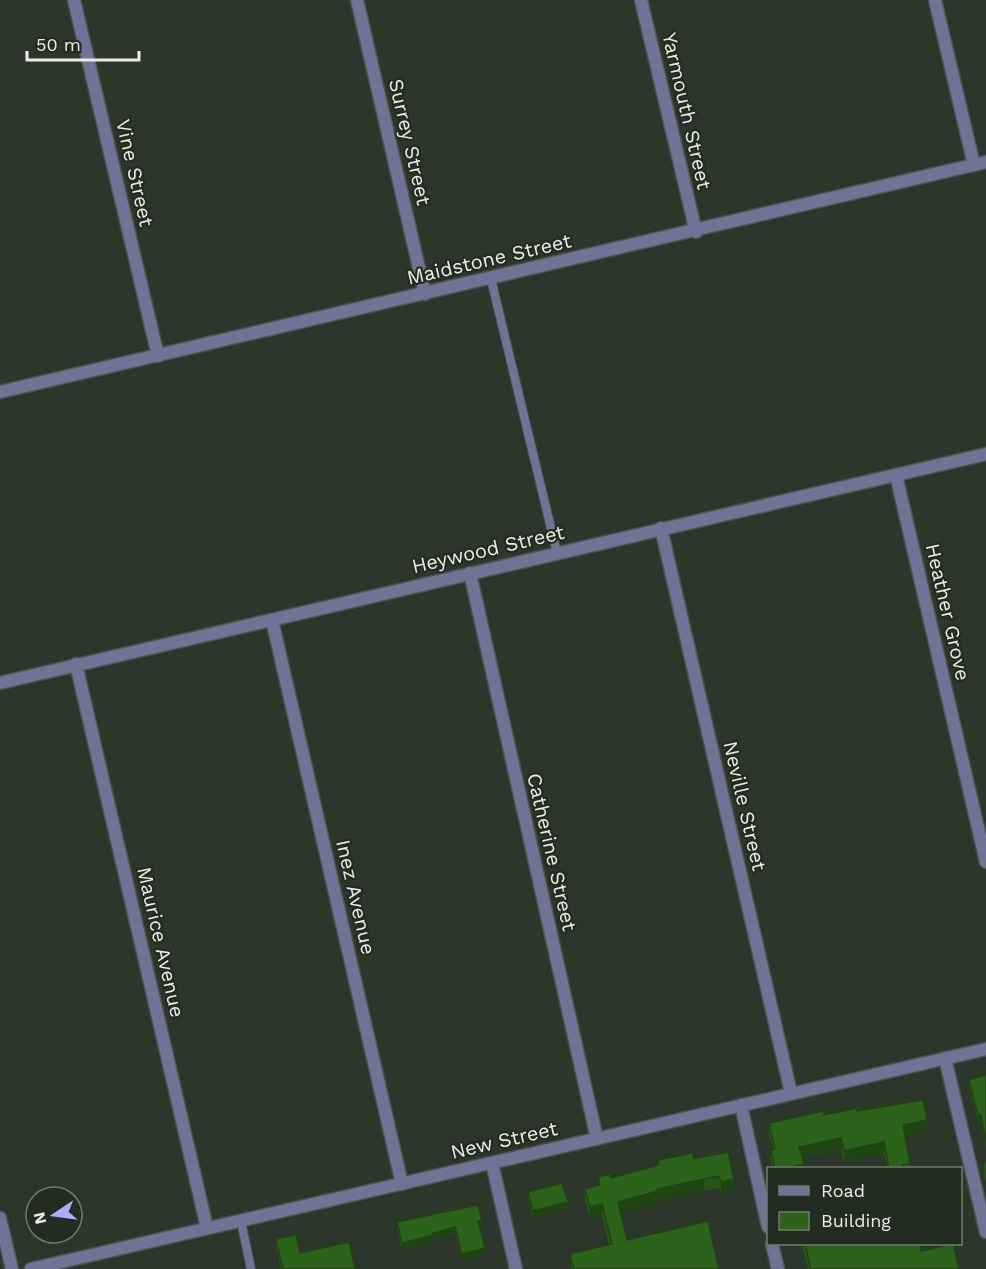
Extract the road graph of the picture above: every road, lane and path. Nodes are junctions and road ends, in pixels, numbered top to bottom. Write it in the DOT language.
graph roads {
  1 [pos="74,0"];
  2 [pos="357,0"];
  3 [pos="641,0"];
  4 [pos="935,0"];
  5 [pos="980,164"];
  6 [pos="696,232"];
  7 [pos="492,279"];
  8 [pos="425,294"];
  9 [pos="158,356"];
  10 [pos="0,392"];
  11 [pos="986,454"];
  12 [pos="896,476"];
  13 [pos="661,528"];
  14 [pos="557,553"];
  15 [pos="470,573"];
  16 [pos="272,620"];
  17 [pos="76,664"];
  18 [pos="0,683"];
  19 [pos="986,862"];
  20 [pos="986,1049"];
  21 [pos="945,1058"];
  22 [pos="791,1093"];
  23 [pos="741,1105"];
  24 [pos="597,1139"];
  25 [pos="492,1163"];
  26 [pos="402,1184"];
  27 [pos="0,1218"];
  28 [pos="241,1221"];
  29 [pos="767,1222"];
  30 [pos="207,1228"];
  31 [pos="986,1232"];
  32 [pos="772,1245"];
  33 [pos="12,1269"];
  34 [pos="31,1269"];
  35 [pos="252,1269"];
  36 [pos="516,1269"];
  37 [pos="778,1269"];
  1 -- 9 [label="street, Vine Street"];
  2 -- 8 [label="street, Surrey Street"];
  3 -- 6 [label="street, Yarmouth Street"];
  4 -- 5 [label="street"];
  5 -- 6 [label="street, Maidstone Street"];
  6 -- 7 [label="street, Maidstone Street"];
  7 -- 8 [label="street, Maidstone Street"];
  7 -- 14 [label="lane"];
  8 -- 9 [label="street, Maidstone Street"];
  9 -- 10 [label="street, Maidstone Street"];
  11 -- 12 [label="street, Heywood Street"];
  12 -- 13 [label="street, Heywood Street"];
  12 -- 19 [label="street, Heather Grove"];
  13 -- 14 [label="street, Heywood Street"];
  13 -- 22 [label="street, Neville Street"];
  14 -- 15 [label="street, Heywood Street"];
  15 -- 16 [label="street, Heywood Street"];
  15 -- 24 [label="street, Catherine Street"];
  16 -- 17 [label="street, Heywood Street"];
  16 -- 26 [label="street, Inez Avenue"];
  17 -- 18 [label="street, Heywood Street"];
  17 -- 30 [label="street, Maurice Avenue"];
  20 -- 21 [label="street, New Street"];
  21 -- 22 [label="street, New Street"];
  21 -- 31 [label="street"];
  22 -- 23 [label="street, New Street"];
  23 -- 24 [label="street, New Street"];
  23 -- 29 [label="street"];
  24 -- 25 [label="street, New Street"];
  25 -- 26 [label="street, New Street"];
  25 -- 36 [label="street"];
  26 -- 28 [label="street, New Street"];
  27 -- 33 [label="street"];
  28 -- 30 [label="street, New Street"];
  28 -- 35 [label="lane"];
  30 -- 34 [label="street, New Street"];
  32 -- 37 [label="street"];
}
